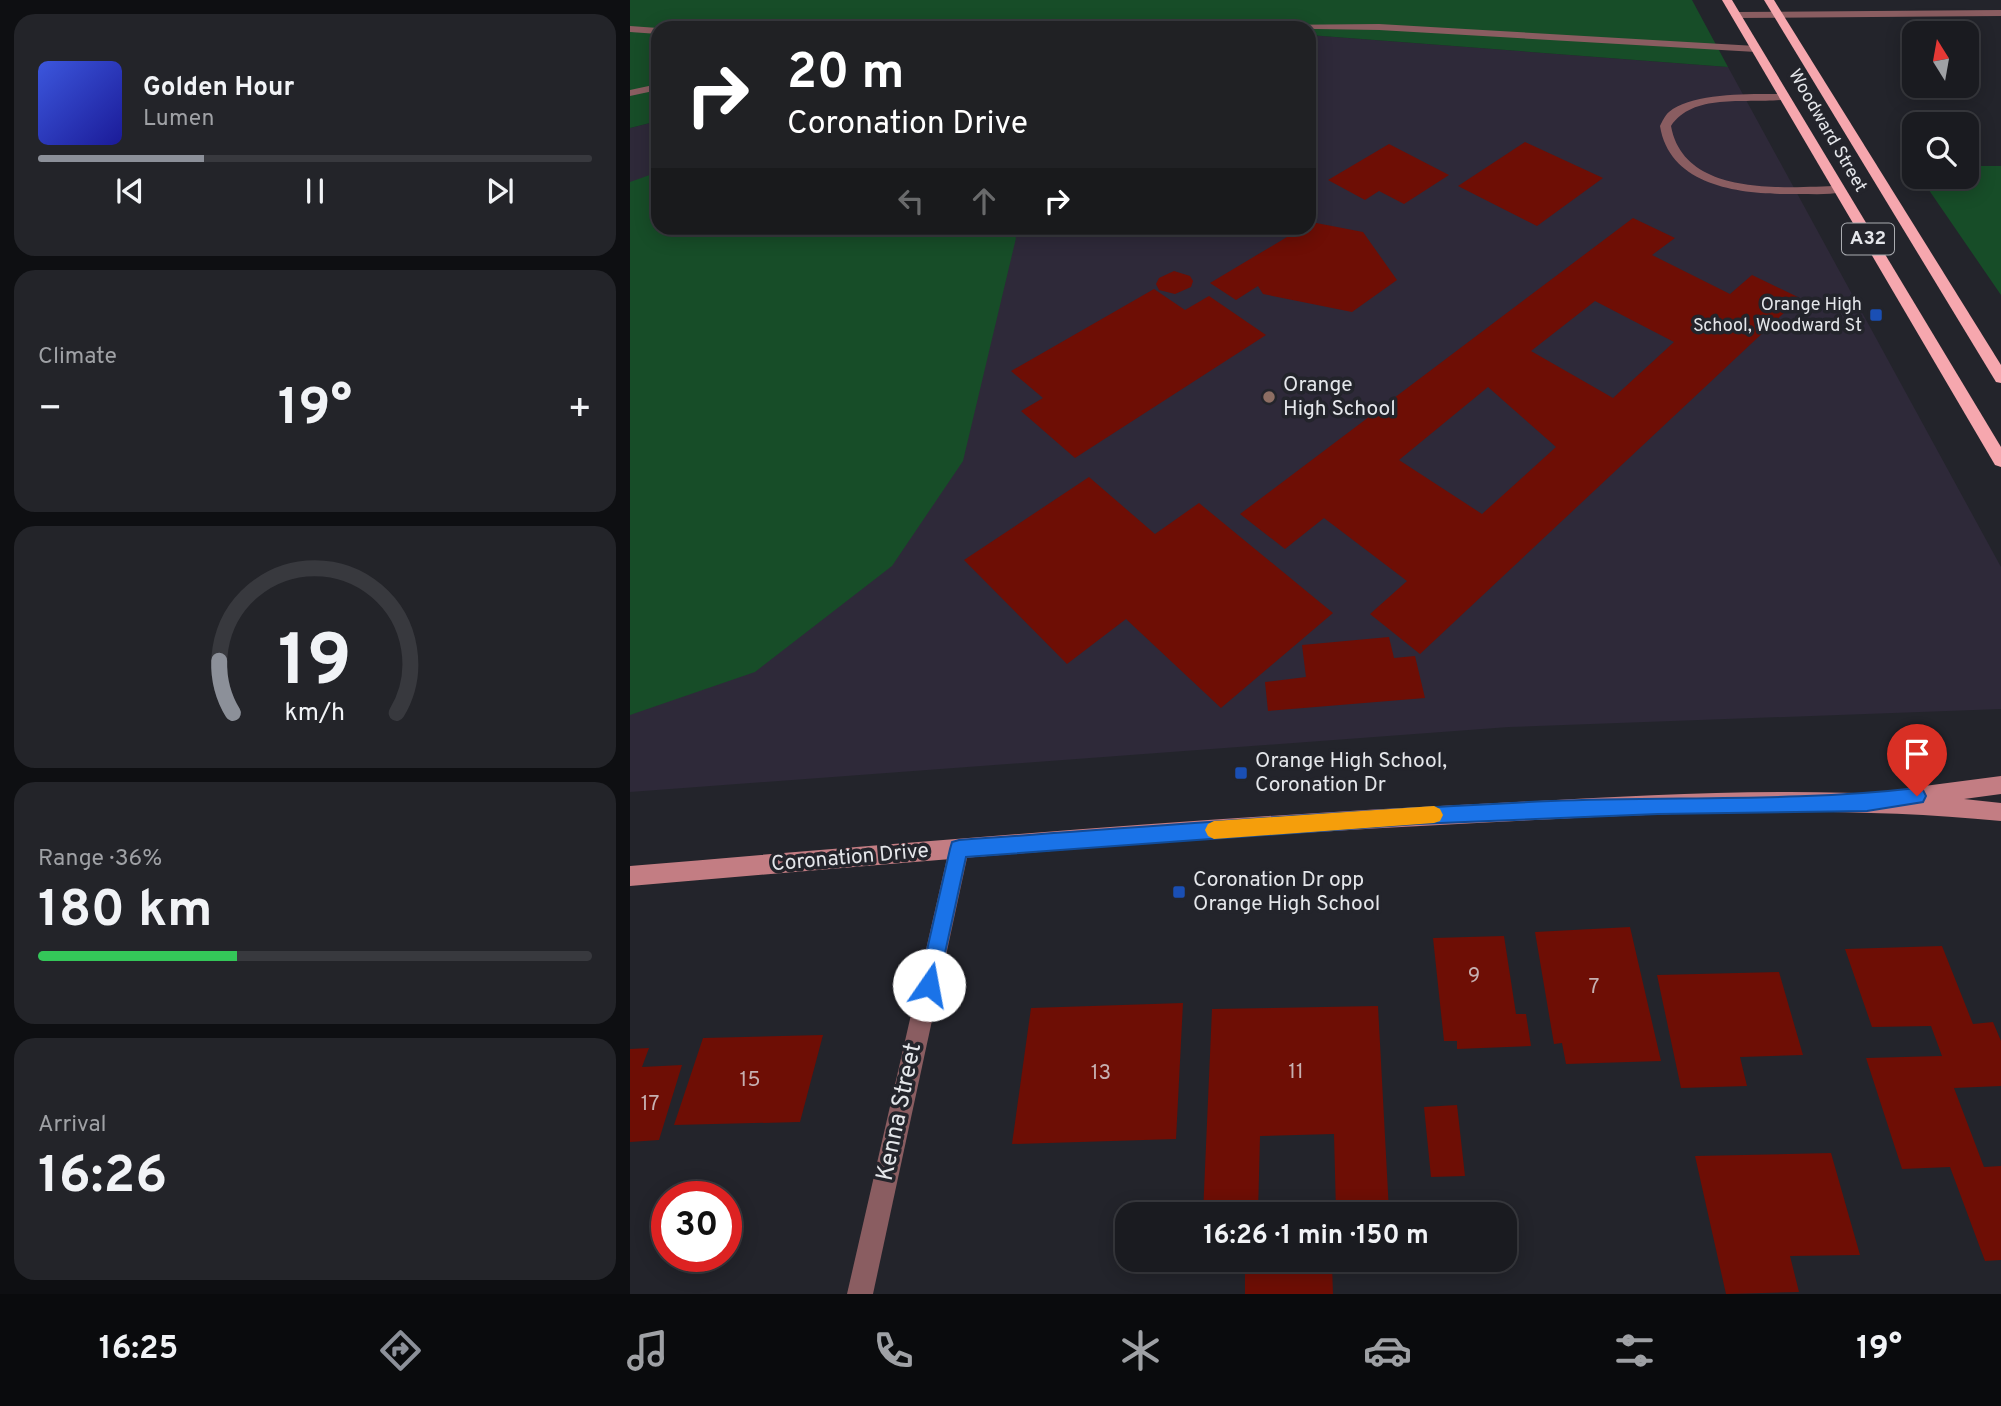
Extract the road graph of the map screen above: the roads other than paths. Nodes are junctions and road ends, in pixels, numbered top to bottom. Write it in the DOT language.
graph roads {
  1 [pos="1727,0"];
  2 [pos="1769,0"];
  3 [pos="2001,13"];
  4 [pos="1736,15"];
  5 [pos="1778,15"];
  6 [pos="1316,28"];
  7 [pos="630,29"];
  8 [pos="651,30"];
  9 [pos="1756,48"];
  10 [pos="651,88"];
  11 [pos="630,93"];
  12 [pos="1784,97"];
  13 [pos="1839,190"];
  14 [pos="2001,378"];
  15 [pos="2001,461"];
  16 [pos="2001,785"];
  17 [pos="1867,802"];
  18 [pos="2001,813"];
  19 [pos="959,849"];
  20 [pos="630,876"];
  21 [pos="860,1294"];
  1 -- 4 [label="highway, Woodward Street / A32"];
  2 -- 5 [label="highway, Woodward Street / A32"];
  3 -- 5 [label="street"];
  4 -- 5 [label="street"];
  4 -- 9 [label="highway, Woodward Street / A32"];
  5 -- 14 [label="highway, Woodward Street / A32"];
  6 -- 9 [label="street"];
  7 -- 8 [label="street"];
  9 -- 12 [label="highway, Woodward Street / A32"];
  10 -- 11 [label="street"];
  12 -- 13 [label="highway, Woodward Street / A32"];
  12 -- 13 [label="street"];
  13 -- 15 [label="highway, Woodward Street / A32"];
  16 -- 17 [label="main road, Coronation Drive"];
  17 -- 18 [label="main road, Coronation Drive"];
  17 -- 19 [label="main road, Coronation Drive"];
  19 -- 20 [label="main road, Coronation Drive"];
  19 -- 21 [label="street, Kenna Street"];
}
